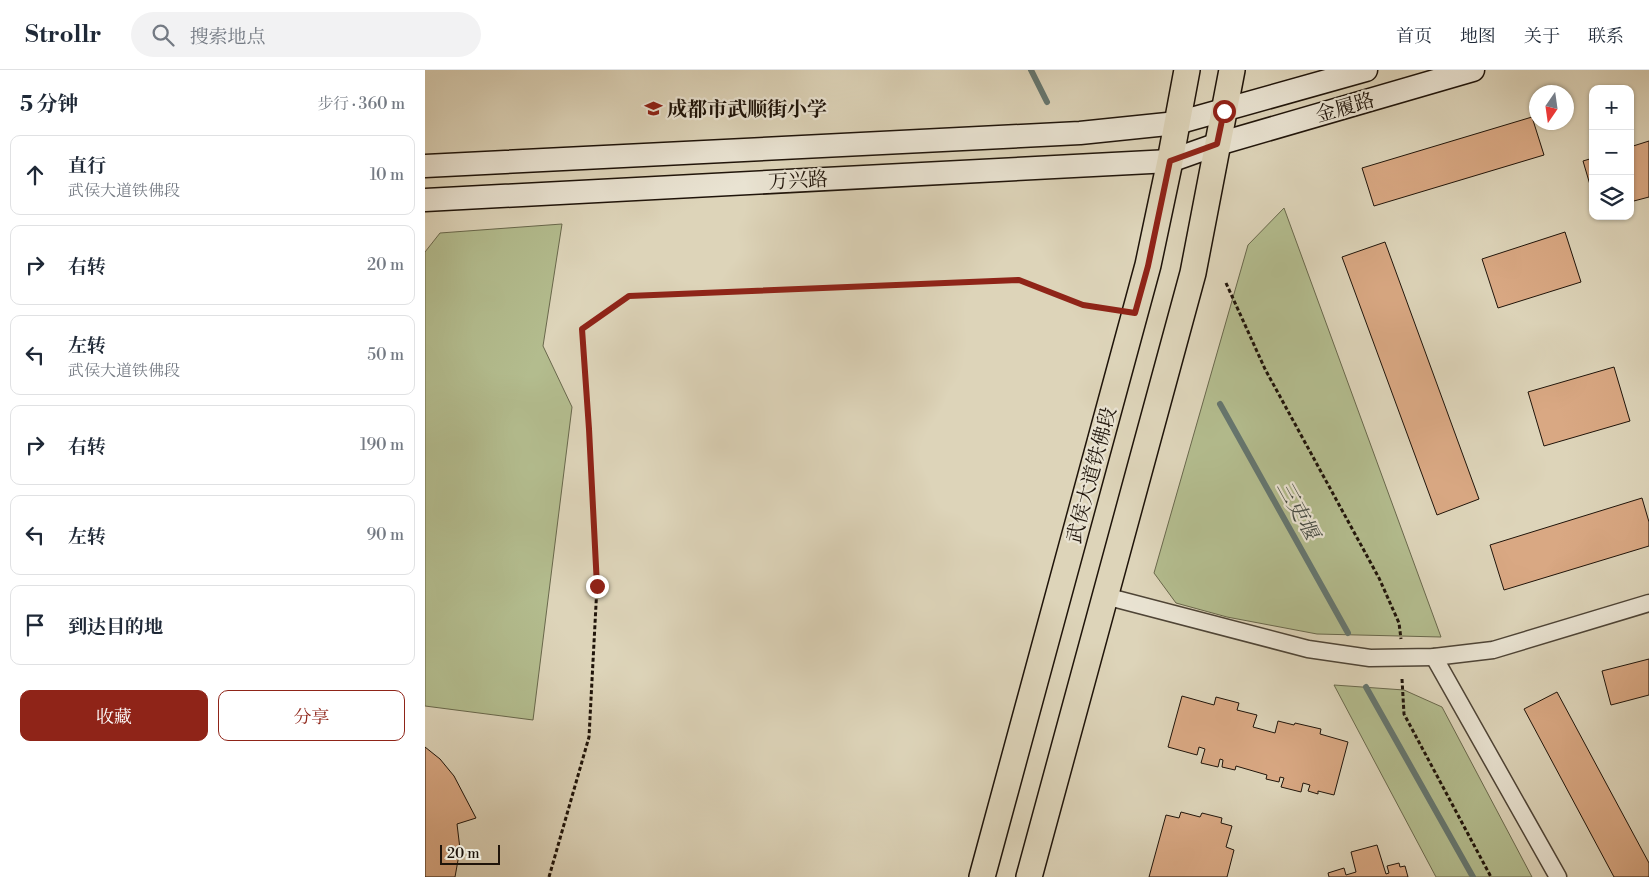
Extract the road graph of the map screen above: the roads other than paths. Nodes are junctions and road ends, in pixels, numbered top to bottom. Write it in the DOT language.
graph roads {
  1 [pos="1187,70"];
  2 [pos="1232,70"];
  3 [pos="1366,70"];
  4 [pos="1473,70"];
  5 [pos="1224,111"];
  6 [pos="1177,123"];
  7 [pos="1217,144"];
  8 [pos="1170,161"];
  9 [pos="425,166"];
  10 [pos="425,200"];
  11 [pos="1105,596"];
  12 [pos="1649,603"];
  13 [pos="1434,657"];
  14 [pos="982,877"];
  15 [pos="1029,877"];
  16 [pos="1558,877"];
  1 -- 6 [label="main road, 武侯大道铁佛段"];
  2 -- 5 [label="main road"];
  3 -- 5 [label="main road, 金履路"];
  4 -- 7 [label="main road, 金履路"];
  5 -- 6 [label="main road, 金履路"];
  5 -- 7 [label="main road"];
  6 -- 8 [label="main road, 武侯大道铁佛段"];
  6 -- 9 [label="main road, 金履路"];
  7 -- 8 [label="main road, 金履路"];
  7 -- 11 [label="main road"];
  8 -- 10 [label="main road, 万兴路"];
  8 -- 14 [label="main road, 武侯大道铁佛段"];
  11 -- 13 [label="street"];
  11 -- 15 [label="main road"];
  12 -- 13 [label="street"];
  13 -- 16 [label="street"];
}
